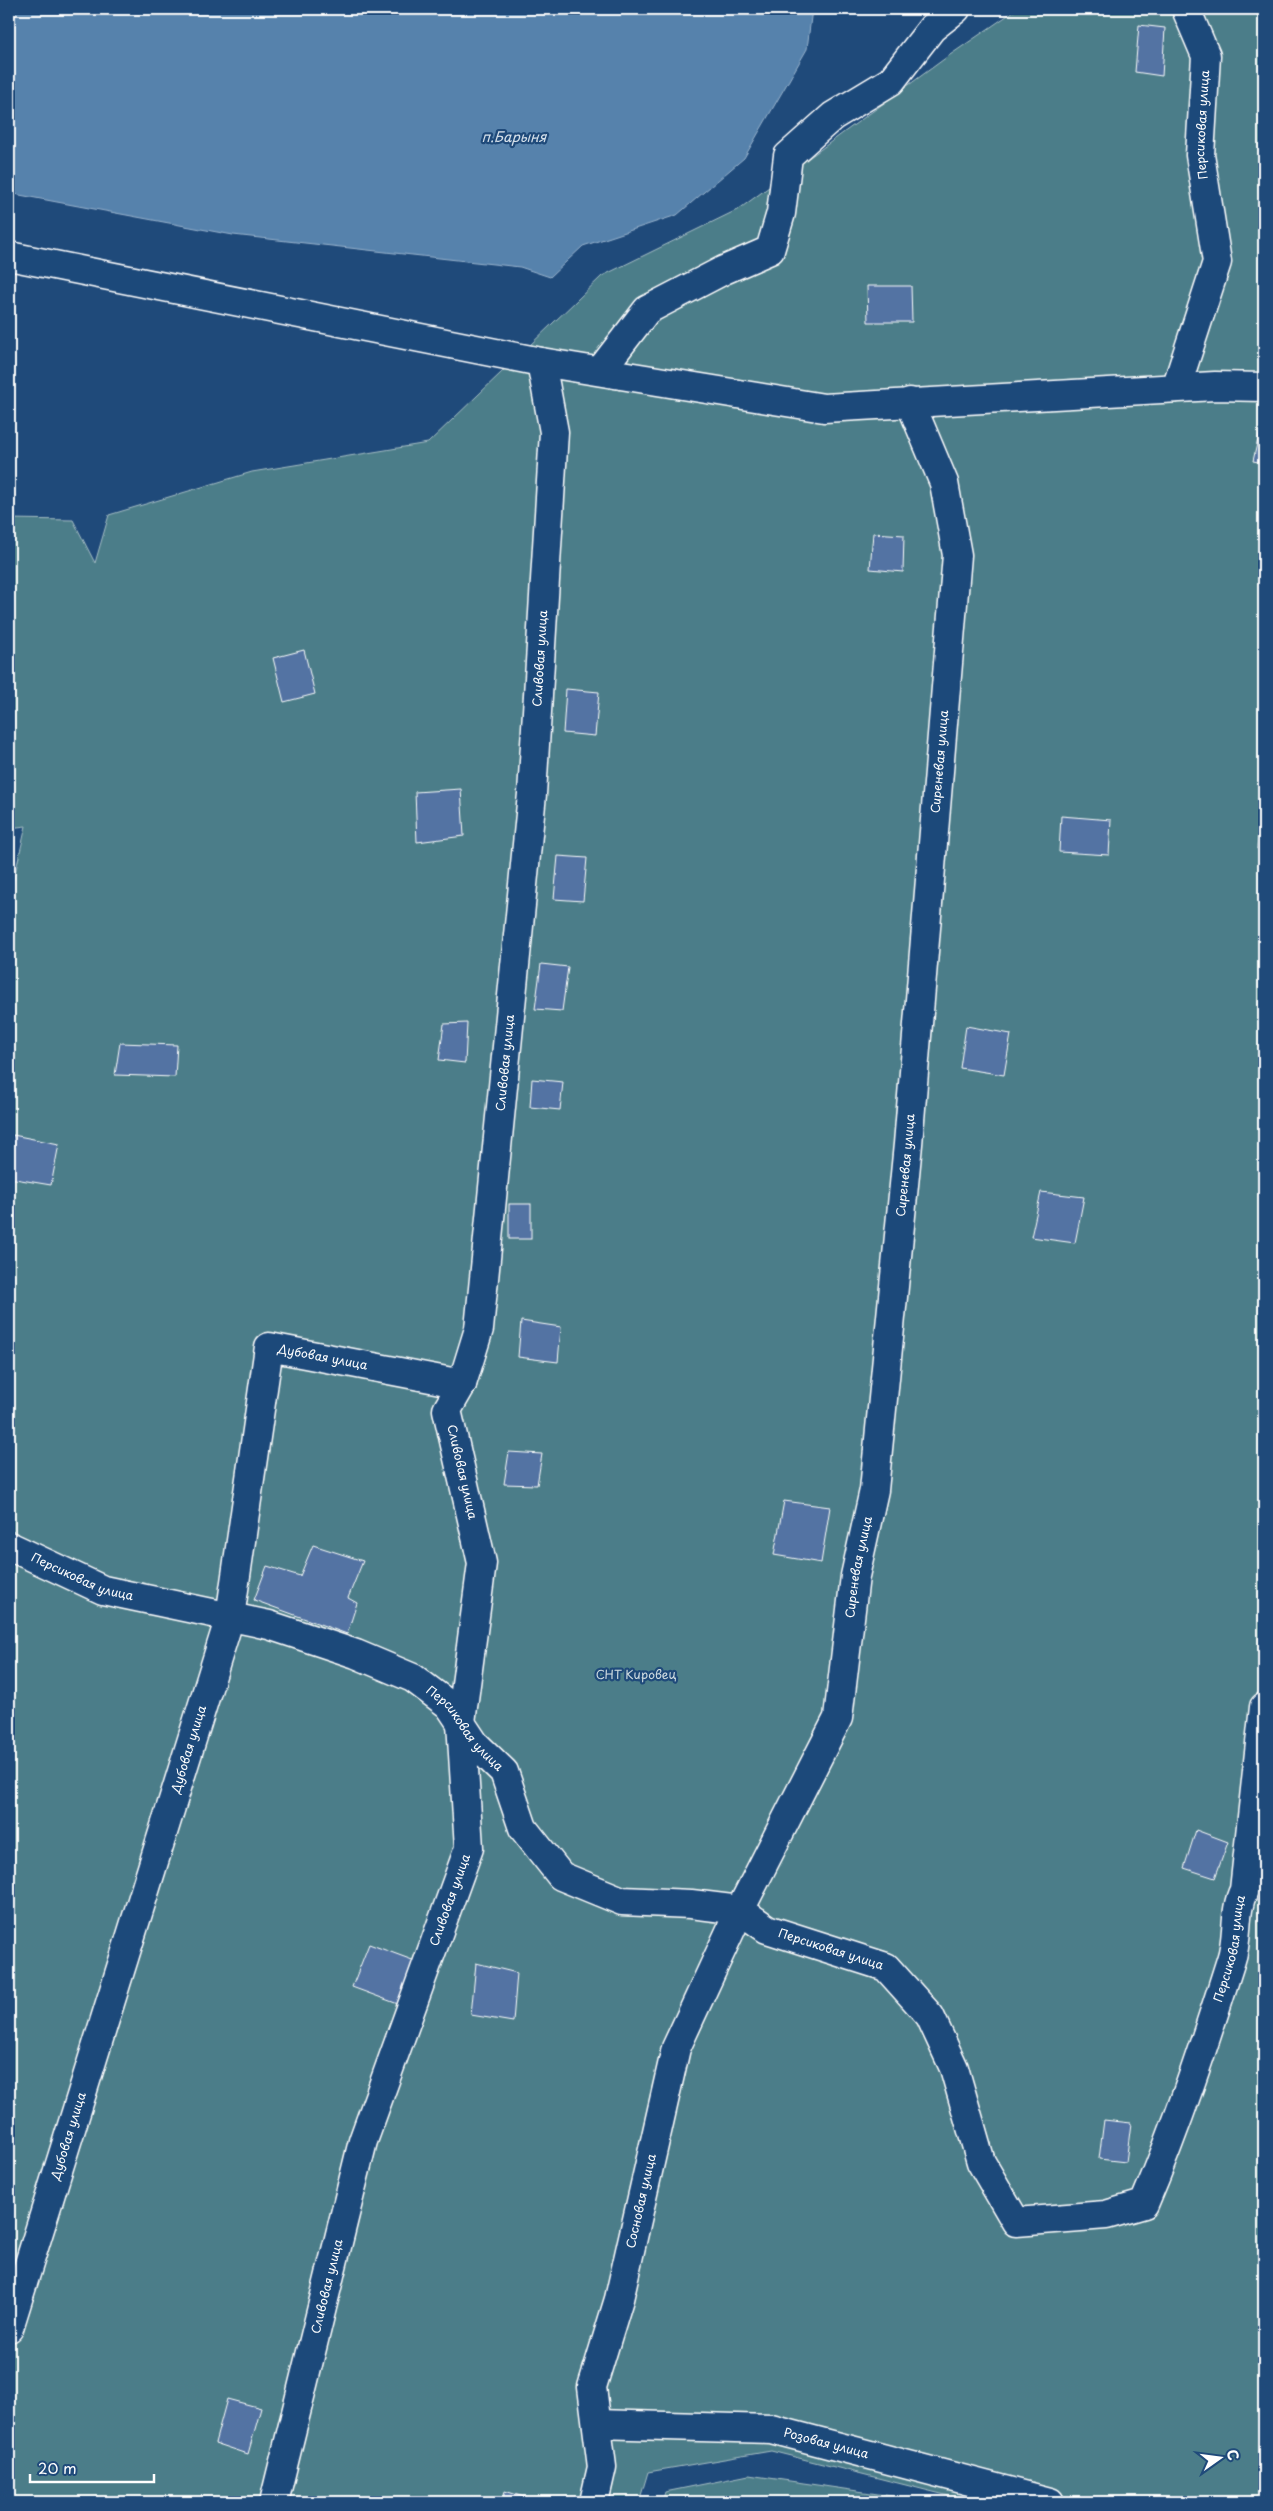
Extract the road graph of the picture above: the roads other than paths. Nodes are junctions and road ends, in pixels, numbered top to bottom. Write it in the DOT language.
graph roads {
  1 [pos="956,9"];
  2 [pos="1186,9"];
  3 [pos="9,256"];
  4 [pos="541,362"];
  5 [pos="600,372"];
  6 [pos="1176,388"];
  7 [pos="1264,388"];
  8 [pos="910,402"];
  9 [pos="462,1384"];
  10 [pos="9,1546"];
  11 [pos="230,1617"];
  12 [pos="1264,1707"];
  13 [pos="460,1722"];
  14 [pos="1254,1887"];
  15 [pos="740,1910"];
  16 [pos="9,2328"];
  17 [pos="598,2424"];
  18 [pos="274,2502"];
  19 [pos="594,2502"];
  20 [pos="1050,2502"];
  1 -- 5 [label="street"];
  2 -- 6 [label="street, Персиковая улица"];
  3 -- 4 [label="street"];
  4 -- 5 [label="street"];
  4 -- 9 [label="street, Сливовая улица"];
  5 -- 8 [label="street"];
  6 -- 7 [label="street"];
  6 -- 8 [label="street"];
  8 -- 15 [label="street, Сиреневая улица"];
  9 -- 11 [label="street, Дубовая улица"];
  9 -- 13 [label="street, Сливовая улица"];
  10 -- 11 [label="street, Персиковая улица"];
  11 -- 13 [label="street, Персиковая улица"];
  11 -- 16 [label="street, Дубовая улица"];
  12 -- 14 [label="street, Персиковая улица"];
  13 -- 15 [label="street, Персиковая улица"];
  13 -- 18 [label="street, Сливовая улица"];
  14 -- 15 [label="street, Персиковая улица"];
  15 -- 17 [label="street, Сосновая улица"];
  17 -- 19 [label="street, Сосновая улица"];
  17 -- 20 [label="street, Розовая улица"];
}
